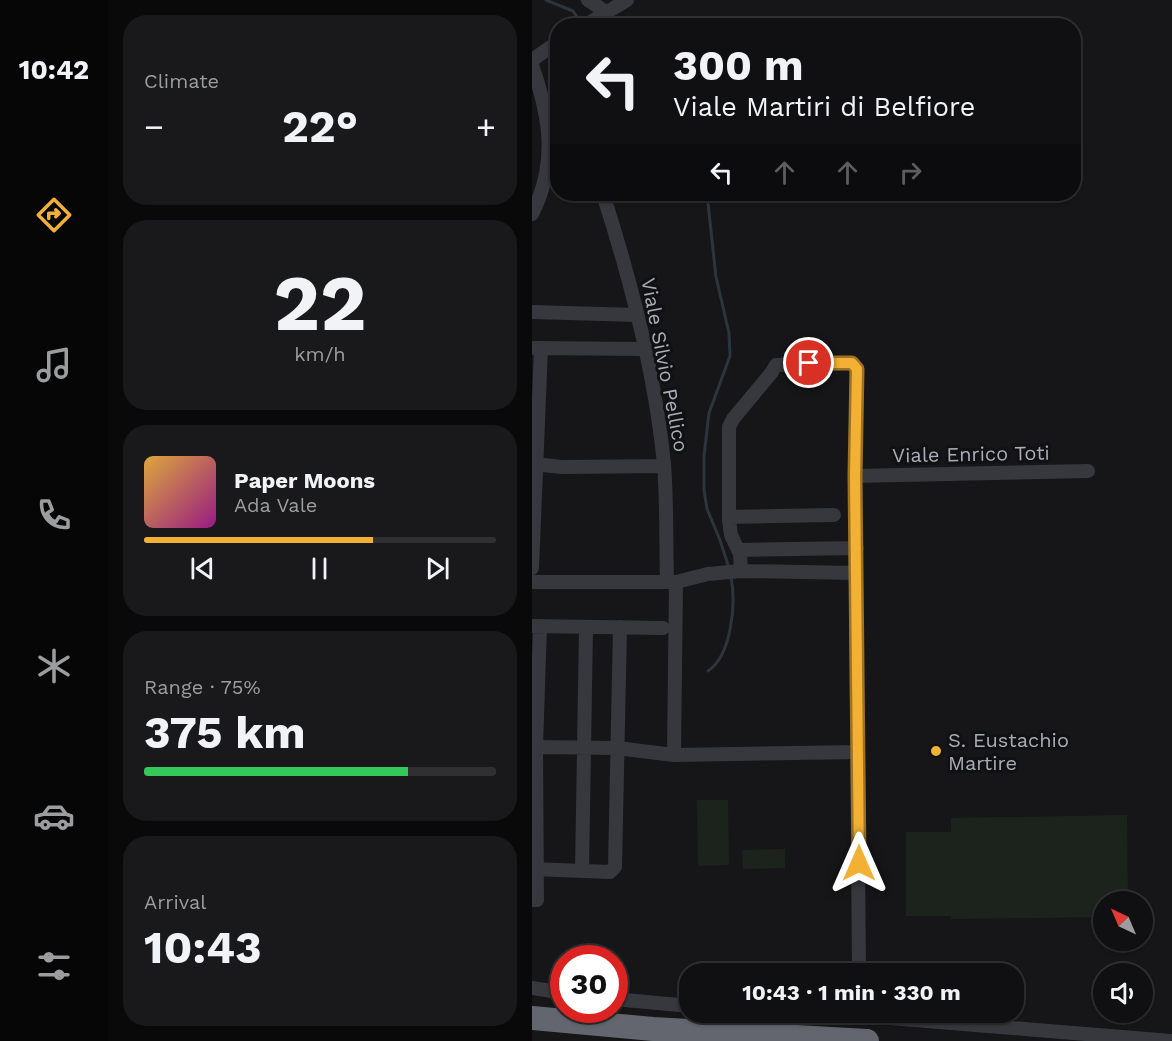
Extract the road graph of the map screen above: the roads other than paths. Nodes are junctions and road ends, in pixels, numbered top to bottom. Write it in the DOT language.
graph roads {
  1 [pos="588,0"];
  2 [pos="627,0"];
  3 [pos="595,18"];
  4 [pos="597,18"];
  5 [pos="550,48"];
  6 [pos="532,60"];
  7 [pos="532,65"];
  8 [pos="605,201"];
  9 [pos="532,214"];
  10 [pos="532,312"];
  11 [pos="637,315"];
  12 [pos="537,349"];
  13 [pos="644,349"];
  14 [pos="540,465"];
  15 [pos="664,466"];
  16 [pos="1088,471"];
  17 [pos="855,476"];
  18 [pos="834,515"];
  19 [pos="729,517"];
  20 [pos="857,548"];
  21 [pos="739,550"];
  22 [pos="532,568"];
  23 [pos="741,571"];
  24 [pos="856,573"];
  25 [pos="532,582"];
  26 [pos="672,582"];
  27 [pos="536,626"];
  28 [pos="586,627"];
  29 [pos="620,627"];
  30 [pos="663,628"];
  31 [pos="534,747"];
  32 [pos="582,747"];
  33 [pos="617,748"];
  34 [pos="858,753"];
  35 [pos="674,754"];
  36 [pos="534,870"];
  37 [pos="582,871"];
  38 [pos="532,900"];
  39 [pos="859,963"];
  40 [pos="532,988"];
  41 [pos="550,991"];
  42 [pos="628,1000"];
  43 [pos="679,1005"];
  44 [pos="532,1018"];
  45 [pos="964,1023"];
  46 [pos="532,1035"];
  47 [pos="598,1041"];
  48 [pos="867,1041"];
  49 [pos="1171,1041"];
  1 -- 3 [label="street"];
  2 -- 4 [label="street"];
  5 -- 6 [label="street"];
  7 -- 9 [label="street"];
  8 -- 11 [label="street, Viale Silvio Pellico"];
  10 -- 11 [label="street"];
  11 -- 13 [label="street, Viale Silvio Pellico"];
  12 -- 13 [label="street"];
  12 -- 14 [label="street"];
  13 -- 15 [label="street, Viale Silvio Pellico"];
  14 -- 15 [label="street"];
  14 -- 22 [label="street"];
  15 -- 26 [label="street, Viale Silvio Pellico"];
  16 -- 17 [label="street, Viale Enrico Toti"];
  17 -- 19 [label="street"];
  17 -- 20 [label="street"];
  18 -- 19 [label="street"];
  19 -- 21 [label="street"];
  20 -- 21 [label="street"];
  20 -- 24 [label="street"];
  21 -- 23 [label="street"];
  23 -- 24 [label="street"];
  23 -- 26 [label="street"];
  24 -- 34 [label="street"];
  25 -- 26 [label="street"];
  26 -- 35 [label="street, Viale Silvio Pellico"];
  27 -- 28 [label="street"];
  27 -- 31 [label="street"];
  28 -- 29 [label="street"];
  28 -- 32 [label="street"];
  29 -- 30 [label="street"];
  29 -- 33 [label="street"];
  31 -- 32 [label="street"];
  31 -- 36 [label="street"];
  32 -- 33 [label="street"];
  32 -- 37 [label="street"];
  33 -- 35 [label="street"];
  33 -- 37 [label="street"];
  34 -- 35 [label="street"];
  34 -- 39 [label="street"];
  36 -- 37 [label="street"];
  36 -- 38 [label="street"];
  40 -- 41 [label="street"];
  42 -- 43 [label="street"];
  44 -- 48 [label="highway"];
  45 -- 49 [label="street"];
  46 -- 47 [label="highway"];
}
